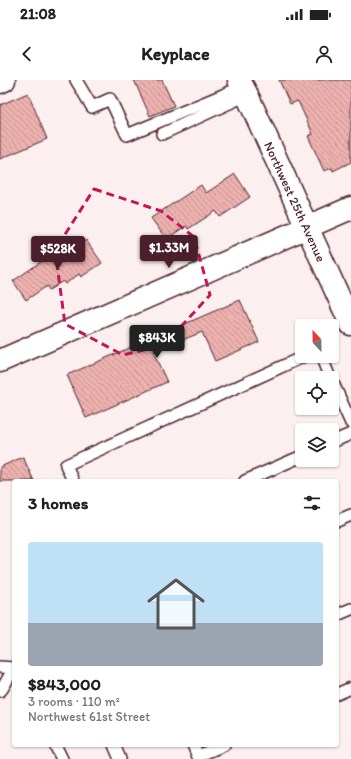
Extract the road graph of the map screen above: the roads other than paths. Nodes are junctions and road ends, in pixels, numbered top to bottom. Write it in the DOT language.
graph roads {
  1 [pos="4,80"];
  2 [pos="76,80"];
  3 [pos="0,82"];
  4 [pos="243,87"];
  5 [pos="162,134"];
  6 [pos="351,208"];
  7 [pos="307,228"];
  8 [pos="351,324"];
  9 [pos="0,361"];
  10 [pos="295,361"];
  11 [pos="339,396"];
  12 [pos="351,423"];
  13 [pos="351,434"];
  14 [pos="339,439"];
  15 [pos="295,459"];
  16 [pos="72,479"];
  17 [pos="250,479"];
  18 [pos="351,515"];
  19 [pos="339,520"];
  20 [pos="351,609"];
  21 [pos="339,614"];
  22 [pos="0,667"];
  23 [pos="12,668"];
  24 [pos="12,672"];
  25 [pos="351,688"];
  26 [pos="0,690"];
  27 [pos="339,693"];
  28 [pos="57,747"];
  29 [pos="115,747"];
  30 [pos="194,747"];
  31 [pos="220,747"];
  32 [pos="199,758"];
  33 [pos="62,759"];
  34 [pos="120,759"];
  1 -- 3 [label="street"];
  2 -- 4 [label="lane"];
  4 -- 5 [label="lane"];
  4 -- 7 [label="street, Northwest 25th Avenue"];
  6 -- 7 [label="street"];
  7 -- 8 [label="street, Northwest 25th Avenue"];
  7 -- 9 [label="street"];
  10 -- 16 [label="lane"];
  11 -- 12 [label="lane"];
  13 -- 14 [label="lane"];
  15 -- 17 [label="lane"];
  18 -- 19 [label="lane"];
  20 -- 21 [label="lane"];
  22 -- 23 [label="lane"];
  24 -- 26 [label="lane"];
  25 -- 27 [label="lane"];
  28 -- 33 [label="lane"];
  29 -- 34 [label="lane"];
  30 -- 32 [label="lane"];
  31 -- 32 [label="lane"];
}
